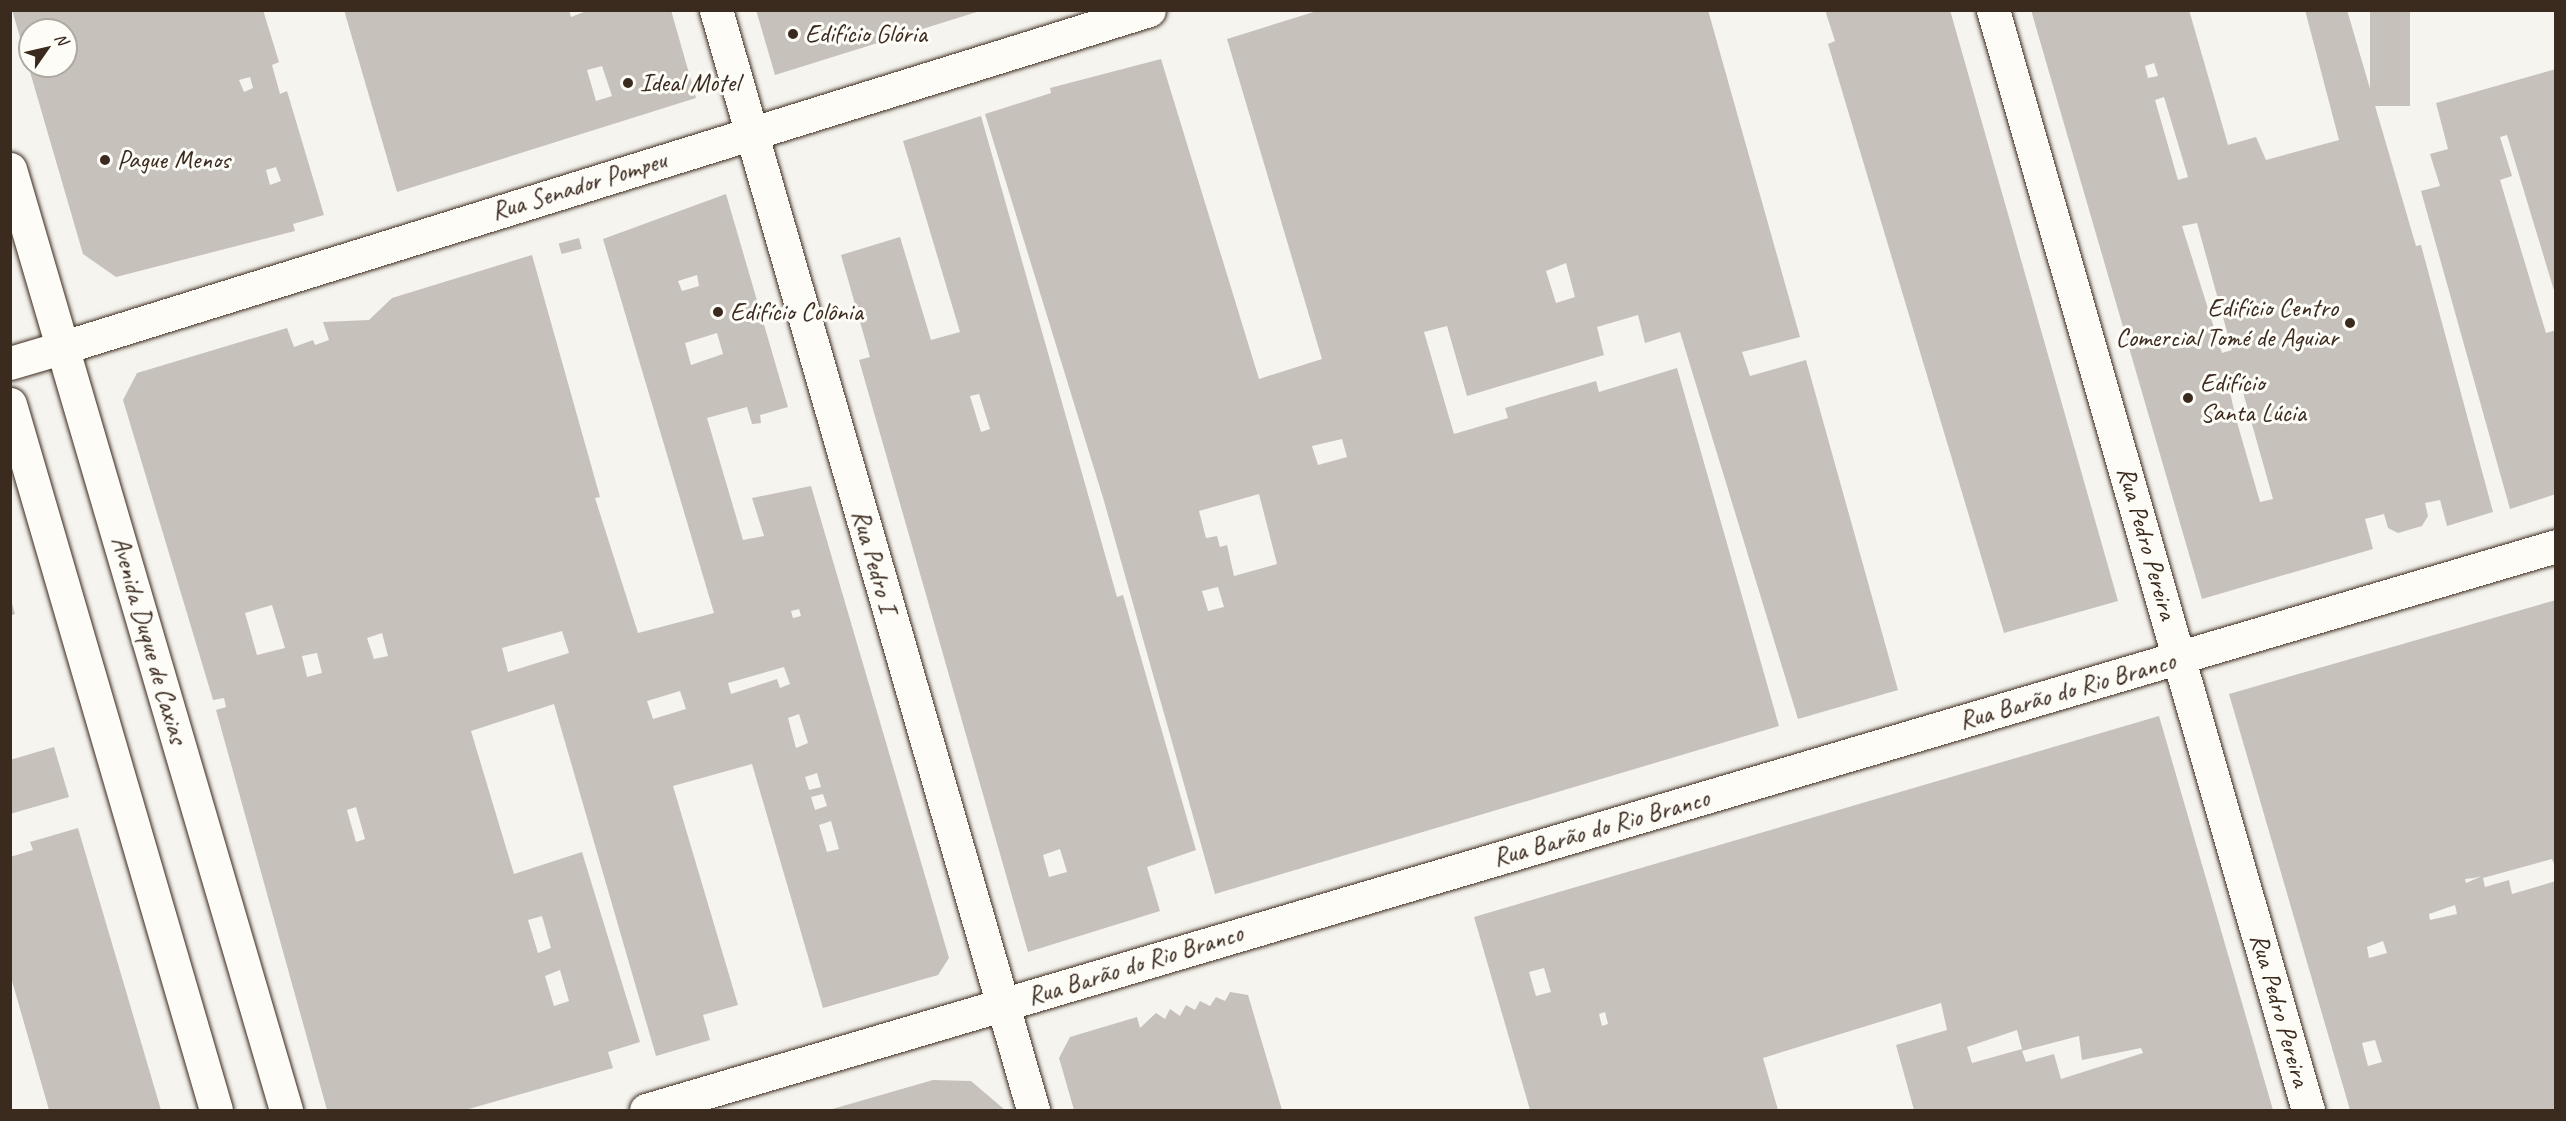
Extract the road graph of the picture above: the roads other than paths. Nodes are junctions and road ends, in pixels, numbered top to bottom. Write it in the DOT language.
graph roads {
  1 [pos="716,10"];
  2 [pos="1149,10"];
  3 [pos="1993,10"];
  4 [pos="751,133"];
  5 [pos="10,169"];
  6 [pos="64,347"];
  7 [pos="10,363"];
  8 [pos="10,404"];
  9 [pos="2556,546"];
  10 [pos="2180,658"];
  11 [pos="1002,1005"];
  12 [pos="216,1110"];
  13 [pos="286,1110"];
  14 [pos="646,1110"];
  15 [pos="1033,1110"];
  16 [pos="2308,1110"];
  1 -- 4 [label="street, Rua Pedro I"];
  2 -- 4 [label="street, Rua Senador Pompeu"];
  3 -- 10 [label="street, Rua Pedro Pereira"];
  4 -- 6 [label="street, Rua Senador Pompeu"];
  4 -- 11 [label="street, Rua Pedro I"];
  5 -- 6 [label="street, Avenida Duque de Caxias"];
  6 -- 7 [label="street, Rua Senador Pompeu"];
  6 -- 13 [label="street, Avenida Duque de Caxias"];
  8 -- 12 [label="street"];
  9 -- 10 [label="street, Rua Barão do Rio Branco"];
  10 -- 11 [label="street, Rua Barão do Rio Branco"];
  10 -- 16 [label="street, Rua Pedro Pereira"];
  11 -- 14 [label="street, Rua Barão do Rio Branco"];
  11 -- 15 [label="street, Rua Pedro I"];
}
